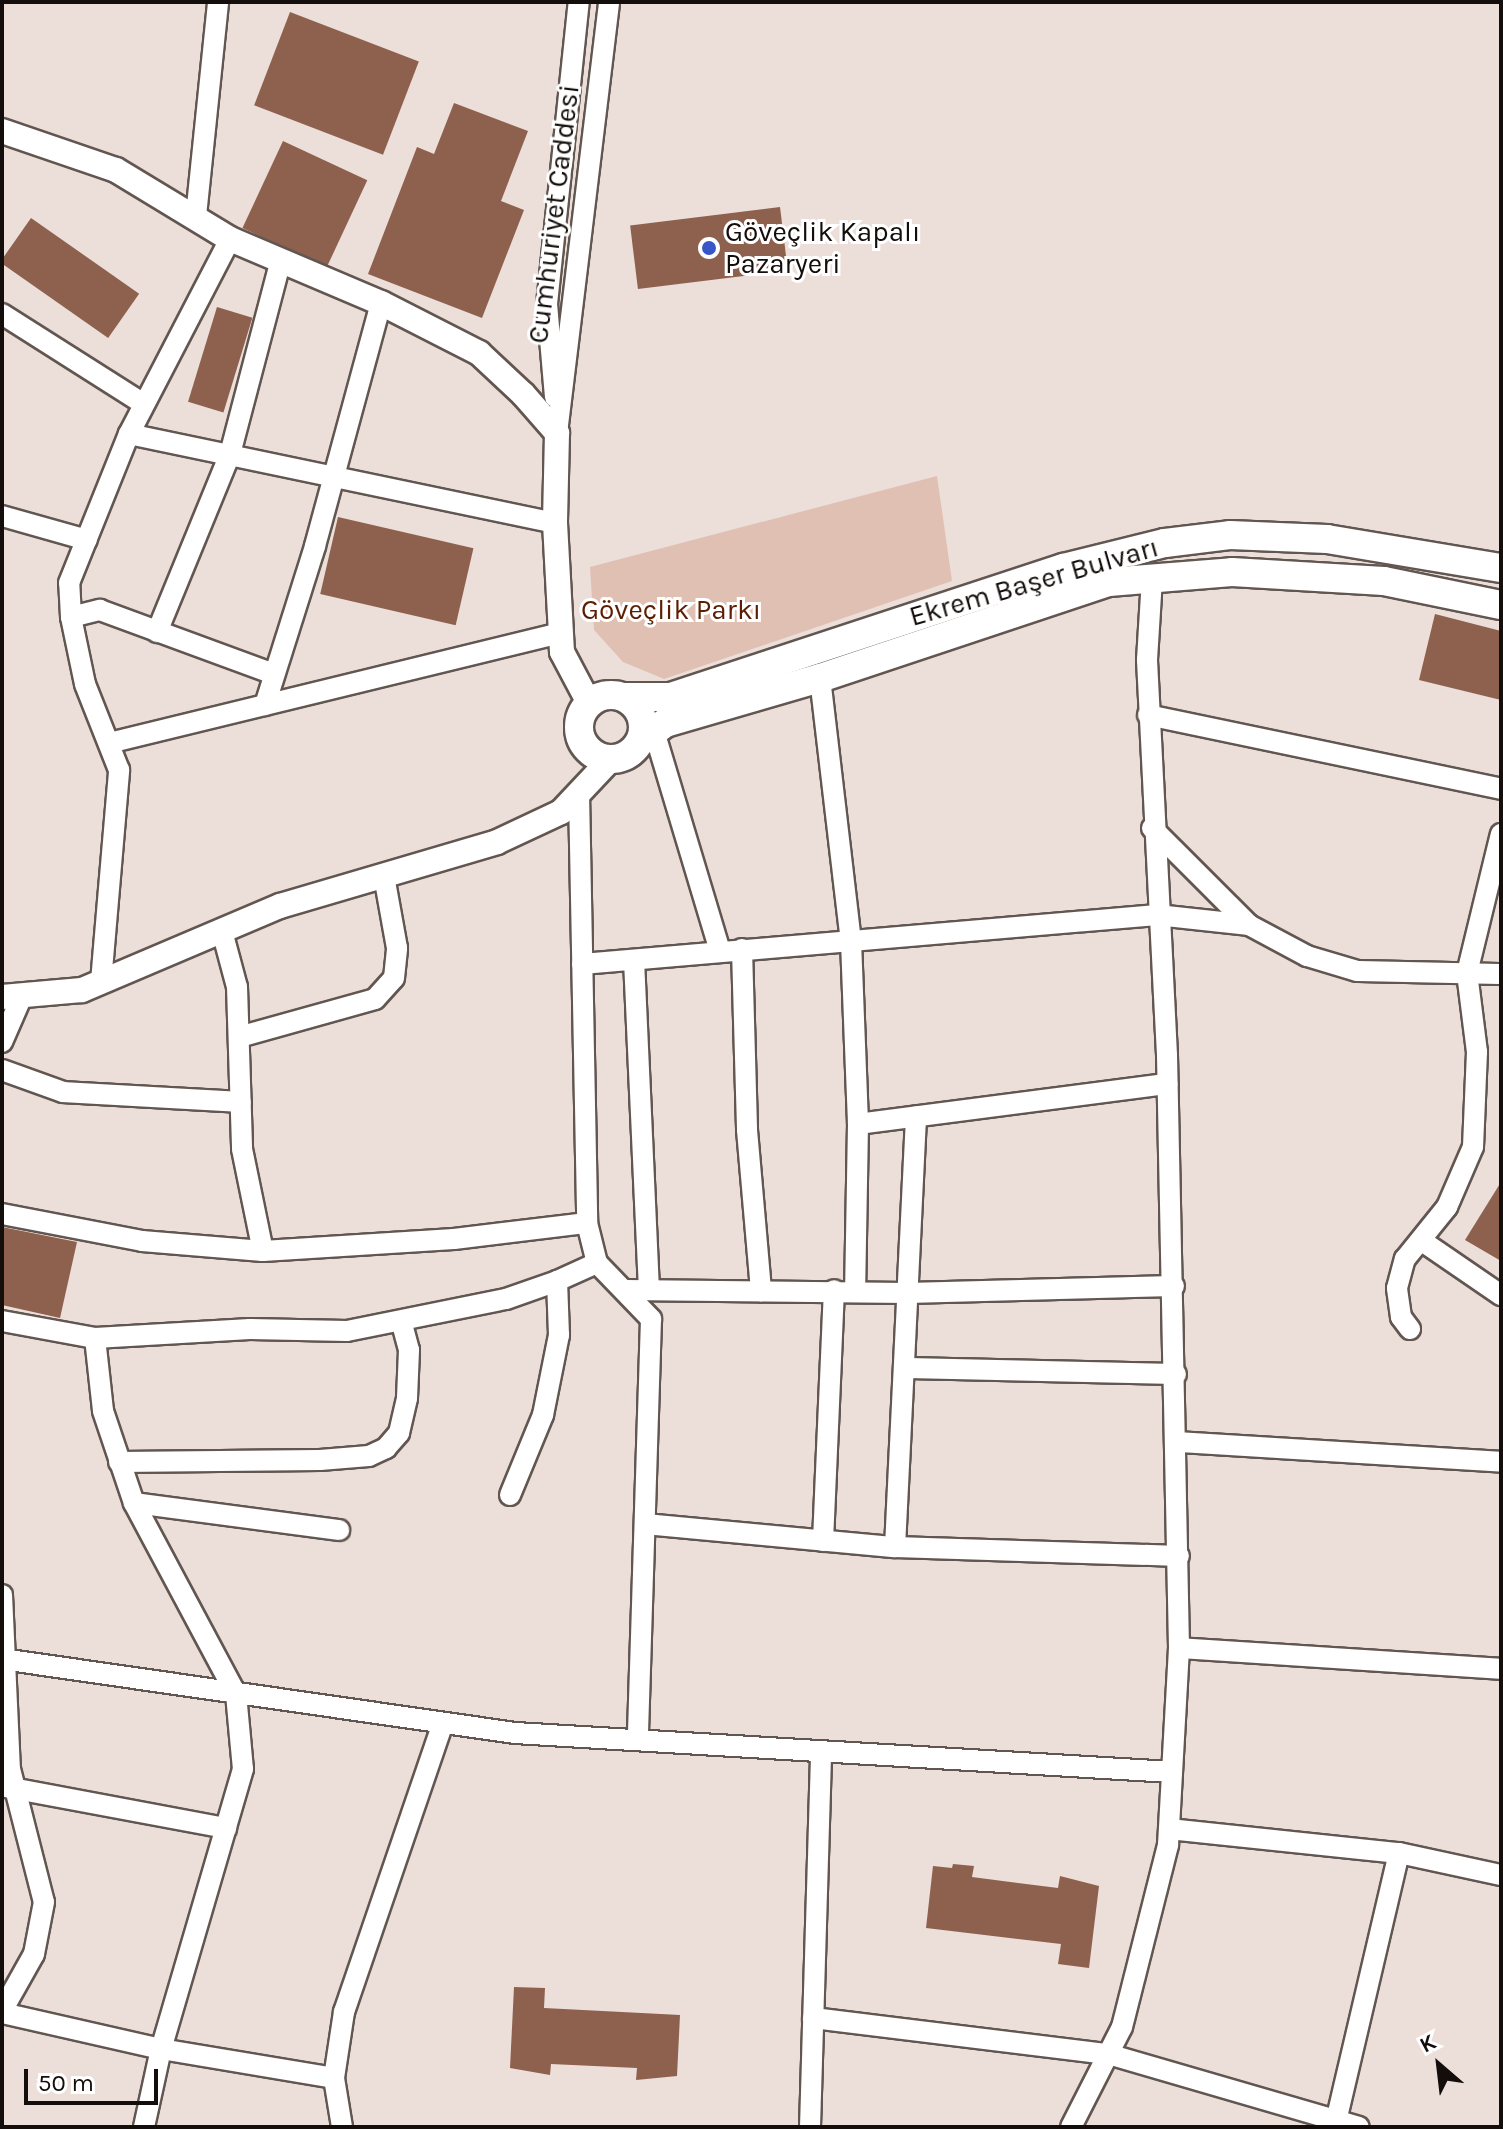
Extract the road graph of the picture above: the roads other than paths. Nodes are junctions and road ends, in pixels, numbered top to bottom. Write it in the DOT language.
graph roads {
  1 [pos="218,2"];
  2 [pos="579,2"];
  3 [pos="609,2"];
  4 [pos="4,137"];
  5 [pos="196,216"];
  6 [pos="230,239"];
  7 [pos="281,260"];
  8 [pos="381,303"];
  9 [pos="2,314"];
  10 [pos="144,404"];
  11 [pos="557,433"];
  12 [pos="129,434"];
  13 [pos="230,454"];
  14 [pos="331,475"];
  15 [pos="2,516"];
  16 [pos="555,523"];
  17 [pos="87,540"];
  18 [pos="1501,568"];
  19 [pos="1152,579"];
  20 [pos="1501,605"];
  21 [pos="71,617"];
  22 [pos="157,632"];
  23 [pos="561,633"];
  24 [pos="274,674"];
  25 [pos="820,678"];
  26 [pos="625,697"];
  27 [pos="589,703"];
  28 [pos="265,705"];
  29 [pos="1148,715"];
  30 [pos="648,736"];
  31 [pos="109,743"];
  32 [pos="610,760"];
  33 [pos="1501,789"];
  34 [pos="579,793"];
  35 [pos="1152,828"];
  36 [pos="1501,834"];
  37 [pos="384,876"];
  38 [pos="1157,915"];
  39 [pos="1249,925"];
  40 [pos="222,931"];
  41 [pos="851,941"];
  42 [pos="742,949"];
  43 [pos="720,951"];
  44 [pos="634,960"];
  45 [pos="582,964"];
  46 [pos="1467,973"];
  47 [pos="1501,974"];
  48 [pos="101,982"];
  49 [pos="12,996"];
  50 [pos="239,1037"];
  51 [pos="2,1042"];
  52 [pos="2,1070"];
  53 [pos="1167,1084"];
  54 [pos="241,1102"];
  55 [pos="916,1117"];
  56 [pos="858,1124"];
  57 [pos="2,1214"];
  58 [pos="587,1223"];
  59 [pos="1422,1241"];
  60 [pos="263,1251"];
  61 [pos="597,1263"];
  62 [pos="557,1281"];
  63 [pos="1174,1286"];
  64 [pos="649,1289"];
  65 [pos="625,1290"];
  66 [pos="834,1290"];
  67 [pos="761,1291"];
  68 [pos="855,1292"];
  69 [pos="907,1293"];
  70 [pos="1501,1295"];
  71 [pos="2,1321"];
  72 [pos="401,1321"];
  73 [pos="1410,1329"];
  74 [pos="95,1338"];
  75 [pos="907,1368"];
  76 [pos="1176,1374"];
  77 [pos="1178,1442"];
  78 [pos="119,1462"];
  79 [pos="1501,1462"];
  80 [pos="510,1495"];
  81 [pos="134,1503"];
  82 [pos="645,1524"];
  83 [pos="339,1530"];
  84 [pos="823,1541"];
  85 [pos="895,1547"];
  86 [pos="1179,1556"];
  87 [pos="2,1595"];
  88 [pos="1179,1648"];
  89 [pos="4,1659"];
  90 [pos="1501,1669"];
  91 [pos="236,1694"];
  92 [pos="443,1723"];
  93 [pos="638,1740"];
  94 [pos="821,1751"];
  95 [pos="1172,1772"];
  96 [pos="9,1788"];
  97 [pos="226,1828"];
  98 [pos="1169,1829"];
  99 [pos="1399,1853"];
  100 [pos="1501,1875"];
  101 [pos="2,2012"];
  102 [pos="813,2018"];
  103 [pos="161,2049"];
  104 [pos="1108,2054"];
  105 [pos="334,2078"];
  106 [pos="1337,2117"];
  107 [pos="144,2127"];
  108 [pos="342,2127"];
  109 [pos="810,2127"];
  110 [pos="1071,2127"];
  111 [pos="1359,2127"];
  1 -- 5 [label="street"];
  2 -- 11 [label="street, Cumhuriyet Caddesi"];
  3 -- 11 [label="street, Cumhuriyet Caddesi"];
  4 -- 5 [label="street"];
  5 -- 6 [label="street"];
  6 -- 7 [label="street"];
  6 -- 10 [label="street"];
  7 -- 8 [label="street"];
  7 -- 13 [label="street"];
  8 -- 11 [label="street"];
  8 -- 14 [label="street"];
  9 -- 10 [label="street"];
  10 -- 12 [label="street"];
  11 -- 16 [label="street, Cumhuriyet Caddesi"];
  12 -- 13 [label="street"];
  12 -- 17 [label="street"];
  13 -- 14 [label="street"];
  13 -- 22 [label="street"];
  14 -- 16 [label="street"];
  14 -- 24 [label="street"];
  15 -- 17 [label="street"];
  16 -- 23 [label="street, Cumhuriyet Caddesi"];
  17 -- 21 [label="street"];
  18 -- 26 [label="main road, Ekrem Başer Bulvarı"];
  19 -- 20 [label="main road, Ekrem Başer Bulvarı"];
  19 -- 25 [label="main road, Ekrem Başer Bulvarı"];
  19 -- 29 [label="street"];
  21 -- 22 [label="street"];
  21 -- 31 [label="street"];
  22 -- 24 [label="street"];
  23 -- 27 [label="street, Cumhuriyet Caddesi"];
  23 -- 28 [label="street"];
  24 -- 28 [label="street"];
  25 -- 30 [label="main road, Ekrem Başer Bulvarı"];
  25 -- 41 [label="street"];
  26 -- 27 [label="main road"];
  26 -- 30 [label="main road"];
  27 -- 32 [label="main road"];
  28 -- 31 [label="street"];
  29 -- 33 [label="street"];
  29 -- 35 [label="street"];
  30 -- 32 [label="main road"];
  30 -- 43 [label="street"];
  31 -- 48 [label="street"];
  32 -- 34 [label="street"];
  34 -- 37 [label="street"];
  34 -- 45 [label="street"];
  35 -- 38 [label="street"];
  35 -- 39 [label="street"];
  36 -- 46 [label="street"];
  37 -- 40 [label="street"];
  37 -- 50 [label="street"];
  38 -- 39 [label="street"];
  38 -- 41 [label="street"];
  38 -- 53 [label="street"];
  39 -- 46 [label="street"];
  40 -- 48 [label="street"];
  40 -- 50 [label="street"];
  41 -- 42 [label="street"];
  41 -- 56 [label="street"];
  42 -- 43 [label="street"];
  42 -- 67 [label="street"];
  43 -- 44 [label="street"];
  44 -- 45 [label="street"];
  44 -- 64 [label="street"];
  45 -- 58 [label="street"];
  46 -- 47 [label="street"];
  46 -- 59 [label="street"];
  48 -- 49 [label="street"];
  49 -- 51 [label="street"];
  50 -- 54 [label="street"];
  52 -- 54 [label="street"];
  53 -- 55 [label="street"];
  53 -- 63 [label="street"];
  54 -- 60 [label="street"];
  55 -- 56 [label="street"];
  55 -- 69 [label="street"];
  56 -- 68 [label="street"];
  57 -- 60 [label="street"];
  58 -- 60 [label="street"];
  58 -- 61 [label="street"];
  59 -- 70 [label="street"];
  59 -- 73 [label="street"];
  61 -- 62 [label="street"];
  61 -- 65 [label="street"];
  62 -- 72 [label="street"];
  62 -- 80 [label="street"];
  63 -- 69 [label="street"];
  63 -- 76 [label="street"];
  64 -- 65 [label="street"];
  64 -- 67 [label="street"];
  65 -- 82 [label="street"];
  66 -- 67 [label="street"];
  66 -- 68 [label="street"];
  66 -- 84 [label="street"];
  68 -- 69 [label="street"];
  69 -- 75 [label="street"];
  71 -- 74 [label="street"];
  72 -- 74 [label="street"];
  72 -- 78 [label="street"];
  74 -- 78 [label="street"];
  75 -- 76 [label="street"];
  75 -- 85 [label="street"];
  76 -- 77 [label="street"];
  77 -- 79 [label="street"];
  77 -- 86 [label="street"];
  78 -- 81 [label="street"];
  81 -- 83 [label="street"];
  81 -- 91 [label="street"];
  82 -- 84 [label="street"];
  82 -- 93 [label="street"];
  84 -- 85 [label="street"];
  85 -- 86 [label="street"];
  86 -- 88 [label="street"];
  87 -- 89 [label="street"];
  88 -- 90 [label="street"];
  88 -- 95 [label="street"];
  89 -- 91 [label="street"];
  89 -- 96 [label="street"];
  91 -- 92 [label="street"];
  91 -- 97 [label="street"];
  92 -- 93 [label="street"];
  92 -- 105 [label="street"];
  93 -- 94 [label="street"];
  94 -- 95 [label="street"];
  94 -- 102 [label="street"];
  95 -- 98 [label="street"];
  96 -- 97 [label="street"];
  96 -- 101 [label="street"];
  97 -- 103 [label="street"];
  98 -- 99 [label="street"];
  98 -- 104 [label="street"];
  99 -- 100 [label="street"];
  99 -- 106 [label="street"];
  101 -- 103 [label="street"];
  102 -- 104 [label="street"];
  102 -- 109 [label="street"];
  103 -- 105 [label="street"];
  103 -- 107 [label="street"];
  104 -- 106 [label="street"];
  104 -- 110 [label="street"];
  105 -- 108 [label="street"];
  106 -- 111 [label="street"];
}
